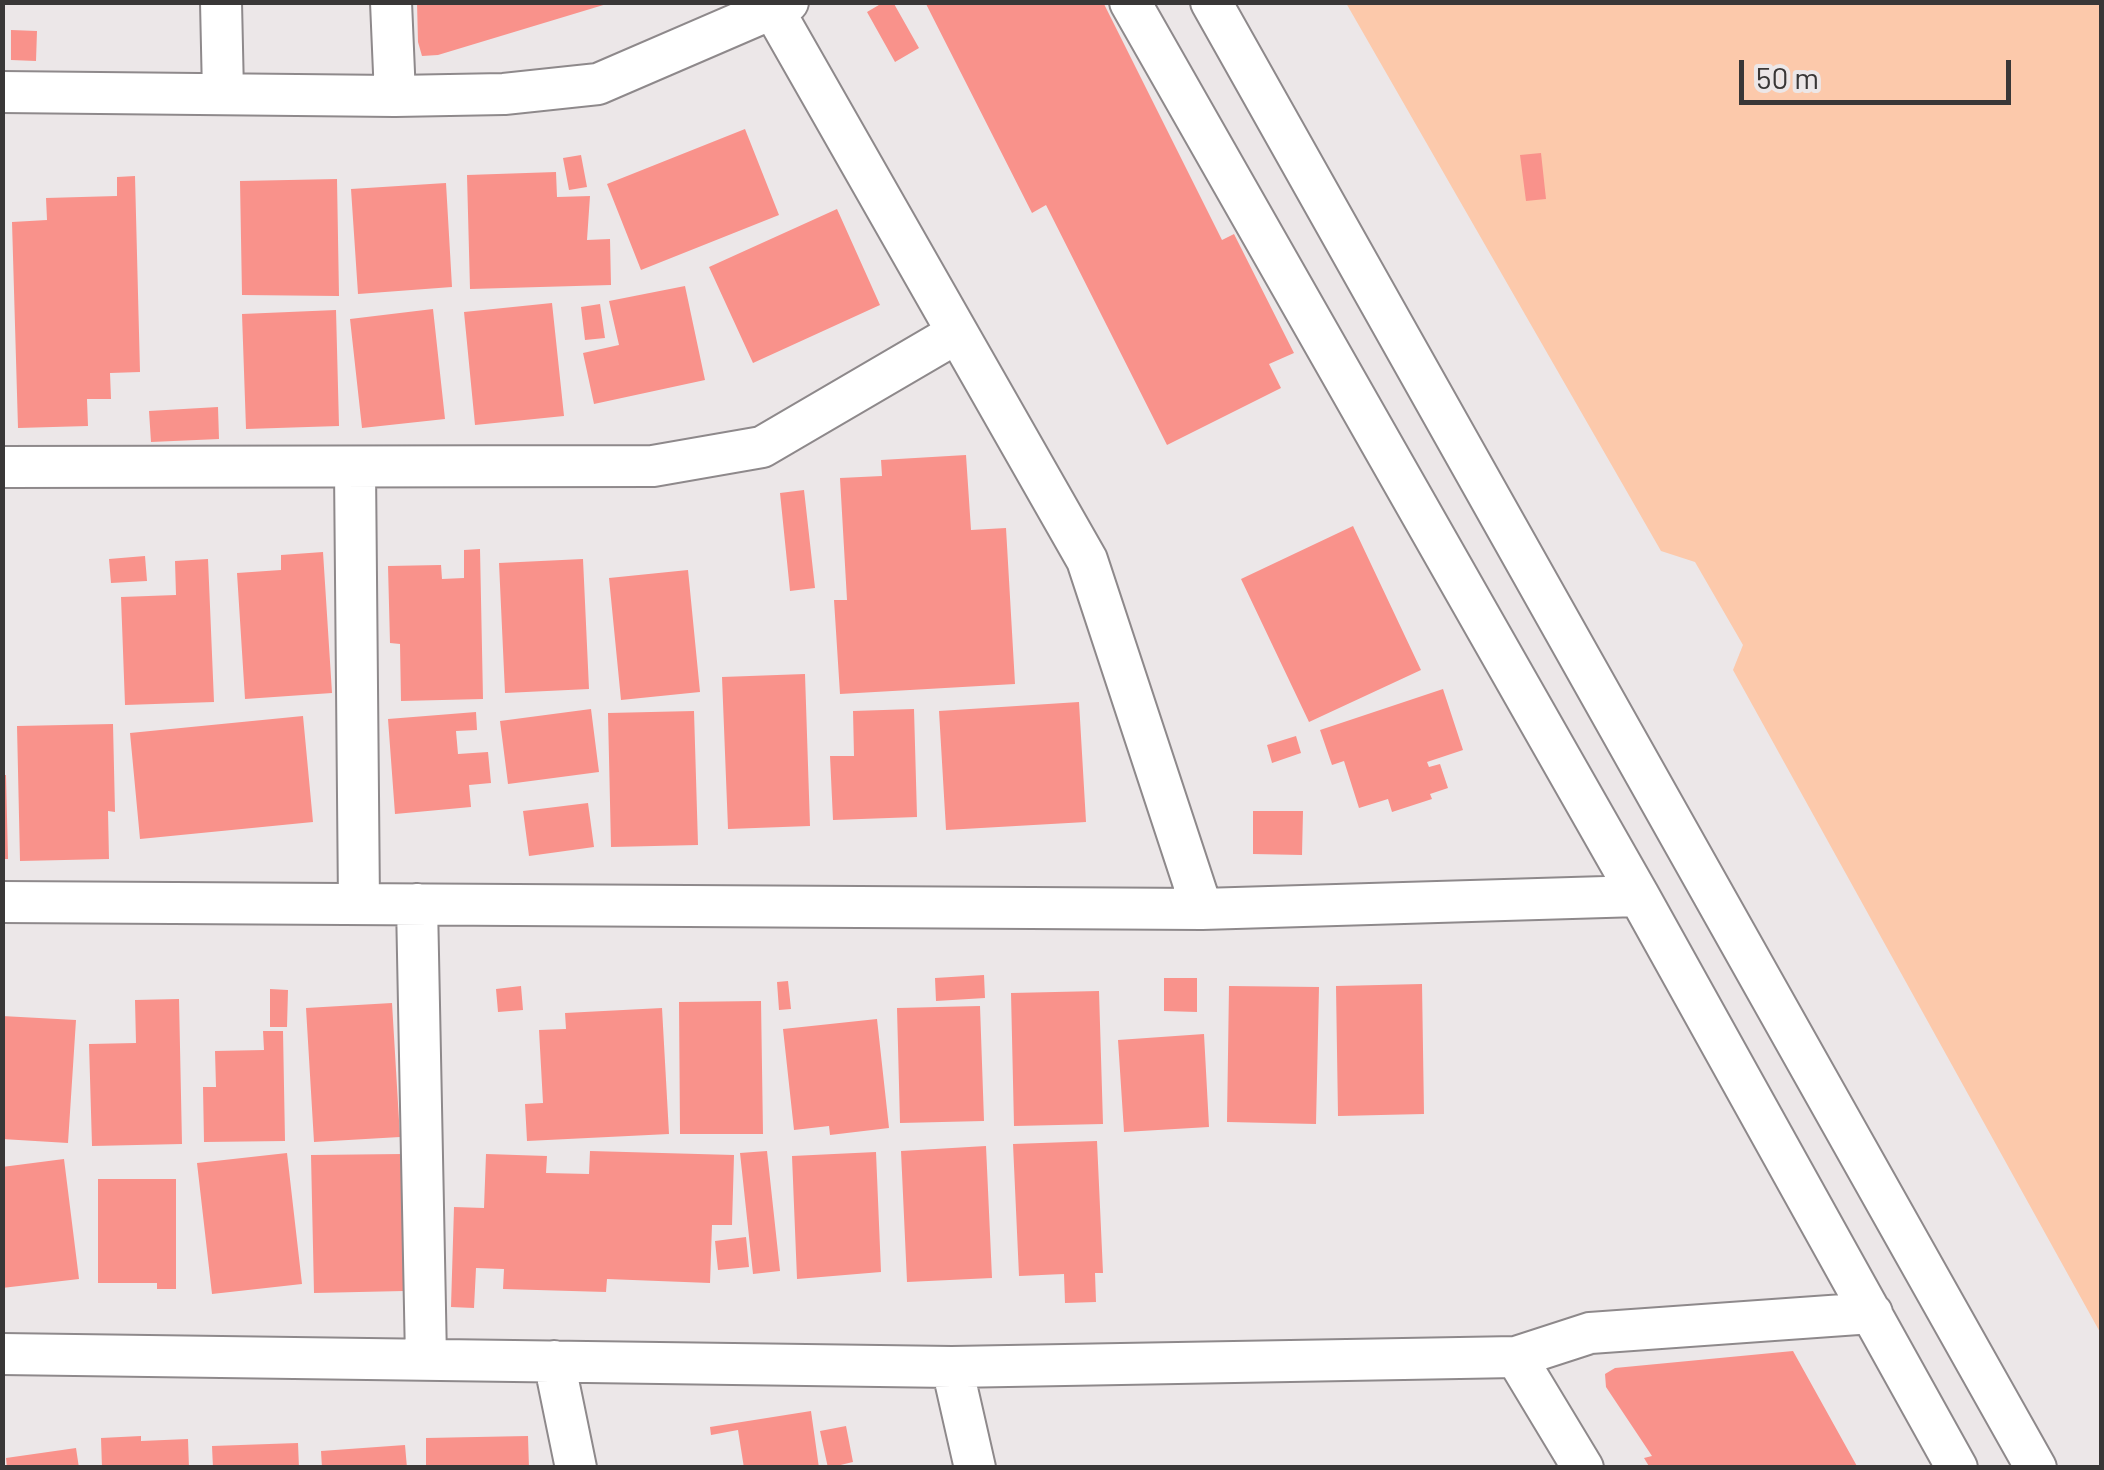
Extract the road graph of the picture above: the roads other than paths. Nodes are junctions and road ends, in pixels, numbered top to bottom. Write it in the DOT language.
graph roads {
  1 [pos="221,2"];
  2 [pos="391,2"];
  3 [pos="1130,2"];
  4 [pos="1211,2"];
  5 [pos="777,5"];
  6 [pos="2,92"];
  7 [pos="224,93"];
  8 [pos="395,96"];
  9 [pos="958,332"];
  10 [pos="2,467"];
  11 [pos="354,469"];
  12 [pos="1639,896"];
  13 [pos="2,902"];
  14 [pos="358,904"];
  15 [pos="417,904"];
  16 [pos="1202,908"];
  17 [pos="1872,1313"];
  18 [pos="2,1354"];
  19 [pos="1516,1358"];
  20 [pos="426,1360"];
  21 [pos="554,1361"];
  22 [pos="952,1367"];
  23 [pos="576,1468"];
  24 [pos="975,1468"];
  25 [pos="1582,1468"];
  26 [pos="1956,1468"];
  27 [pos="2036,1468"];
  1 -- 7 [label="street"];
  2 -- 8 [label="street"];
  3 -- 12 [label="street"];
  4 -- 27 [label="street"];
  5 -- 8 [label="street"];
  5 -- 9 [label="street"];
  6 -- 7 [label="street"];
  7 -- 8 [label="street"];
  9 -- 11 [label="street"];
  9 -- 16 [label="street"];
  10 -- 11 [label="street"];
  11 -- 14 [label="street"];
  12 -- 16 [label="street"];
  12 -- 17 [label="street"];
  13 -- 14 [label="street"];
  14 -- 15 [label="street"];
  15 -- 16 [label="street"];
  15 -- 20 [label="street"];
  17 -- 19 [label="street"];
  17 -- 26 [label="street"];
  18 -- 20 [label="street"];
  19 -- 22 [label="street"];
  19 -- 25 [label="street"];
  20 -- 21 [label="street"];
  21 -- 22 [label="street"];
  21 -- 23 [label="street"];
  22 -- 24 [label="street"];
}
